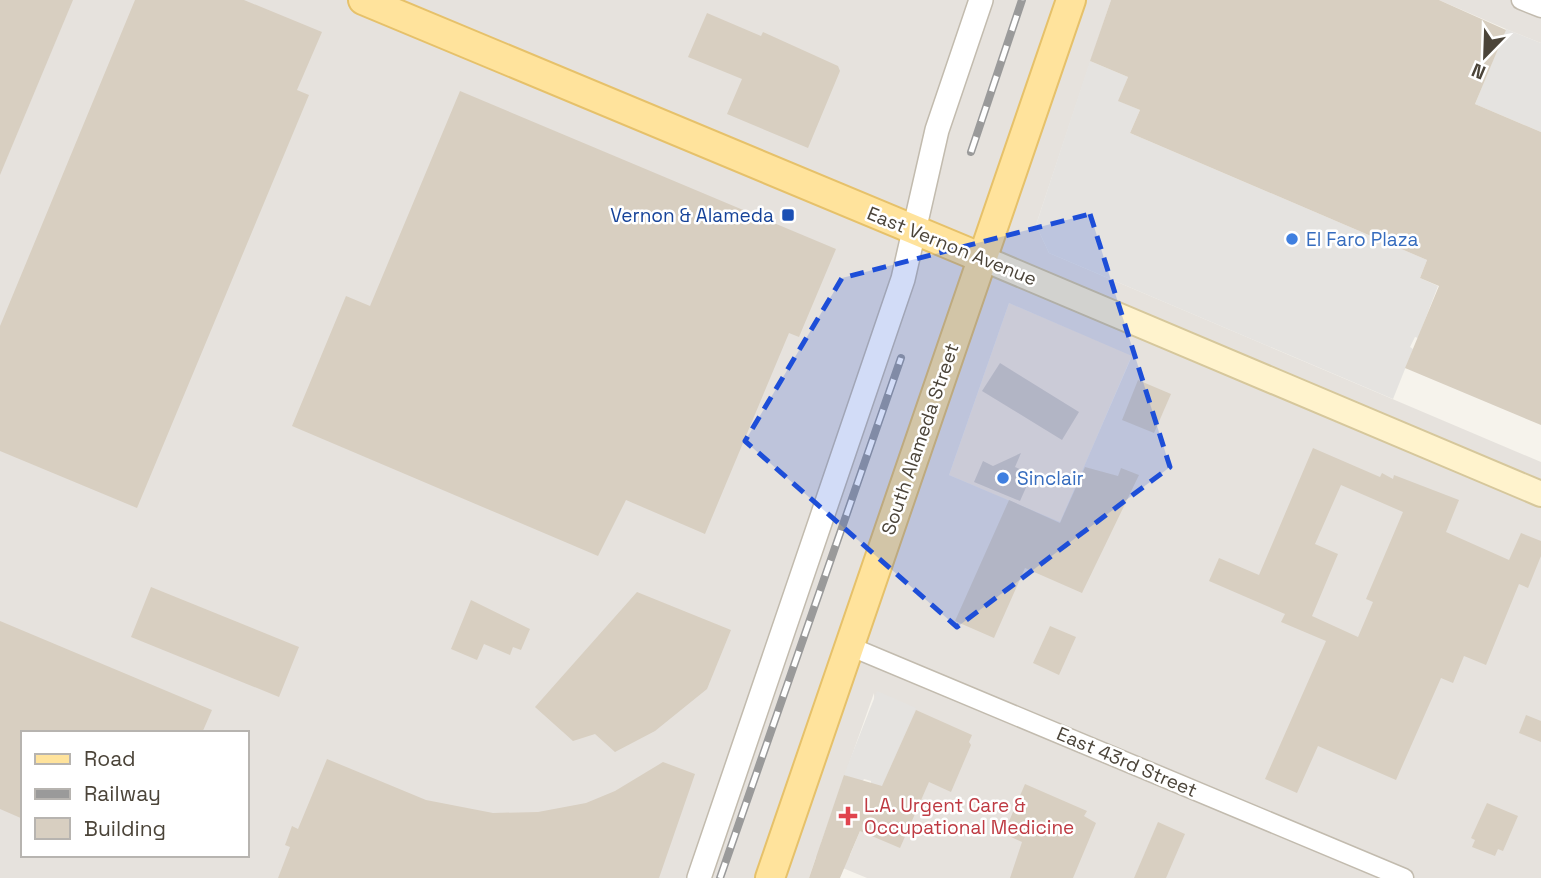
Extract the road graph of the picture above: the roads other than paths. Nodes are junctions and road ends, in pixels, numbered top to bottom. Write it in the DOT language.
graph roads {
  1 [pos="363,0"];
  2 [pos="981,0"];
  3 [pos="1071,0"];
  4 [pos="1521,0"];
  5 [pos="1541,8"];
  6 [pos="914,231"];
  7 [pos="982,258"];
  8 [pos="1541,494"];
  9 [pos="849,646"];
  10 [pos="699,878"];
  11 [pos="770,878"];
  12 [pos="1404,878"];
  1 -- 6 [label="main road, East Vernon Avenue"];
  2 -- 6 [label="street"];
  3 -- 7 [label="main road, South Alameda Street"];
  4 -- 5 [label="street"];
  6 -- 7 [label="main road, East Vernon Avenue"];
  6 -- 10 [label="street"];
  7 -- 8 [label="main road, East Vernon Avenue"];
  7 -- 9 [label="main road, South Alameda Street"];
  9 -- 11 [label="main road, South Alameda Street"];
  9 -- 12 [label="street, East 43rd Street"];
}
